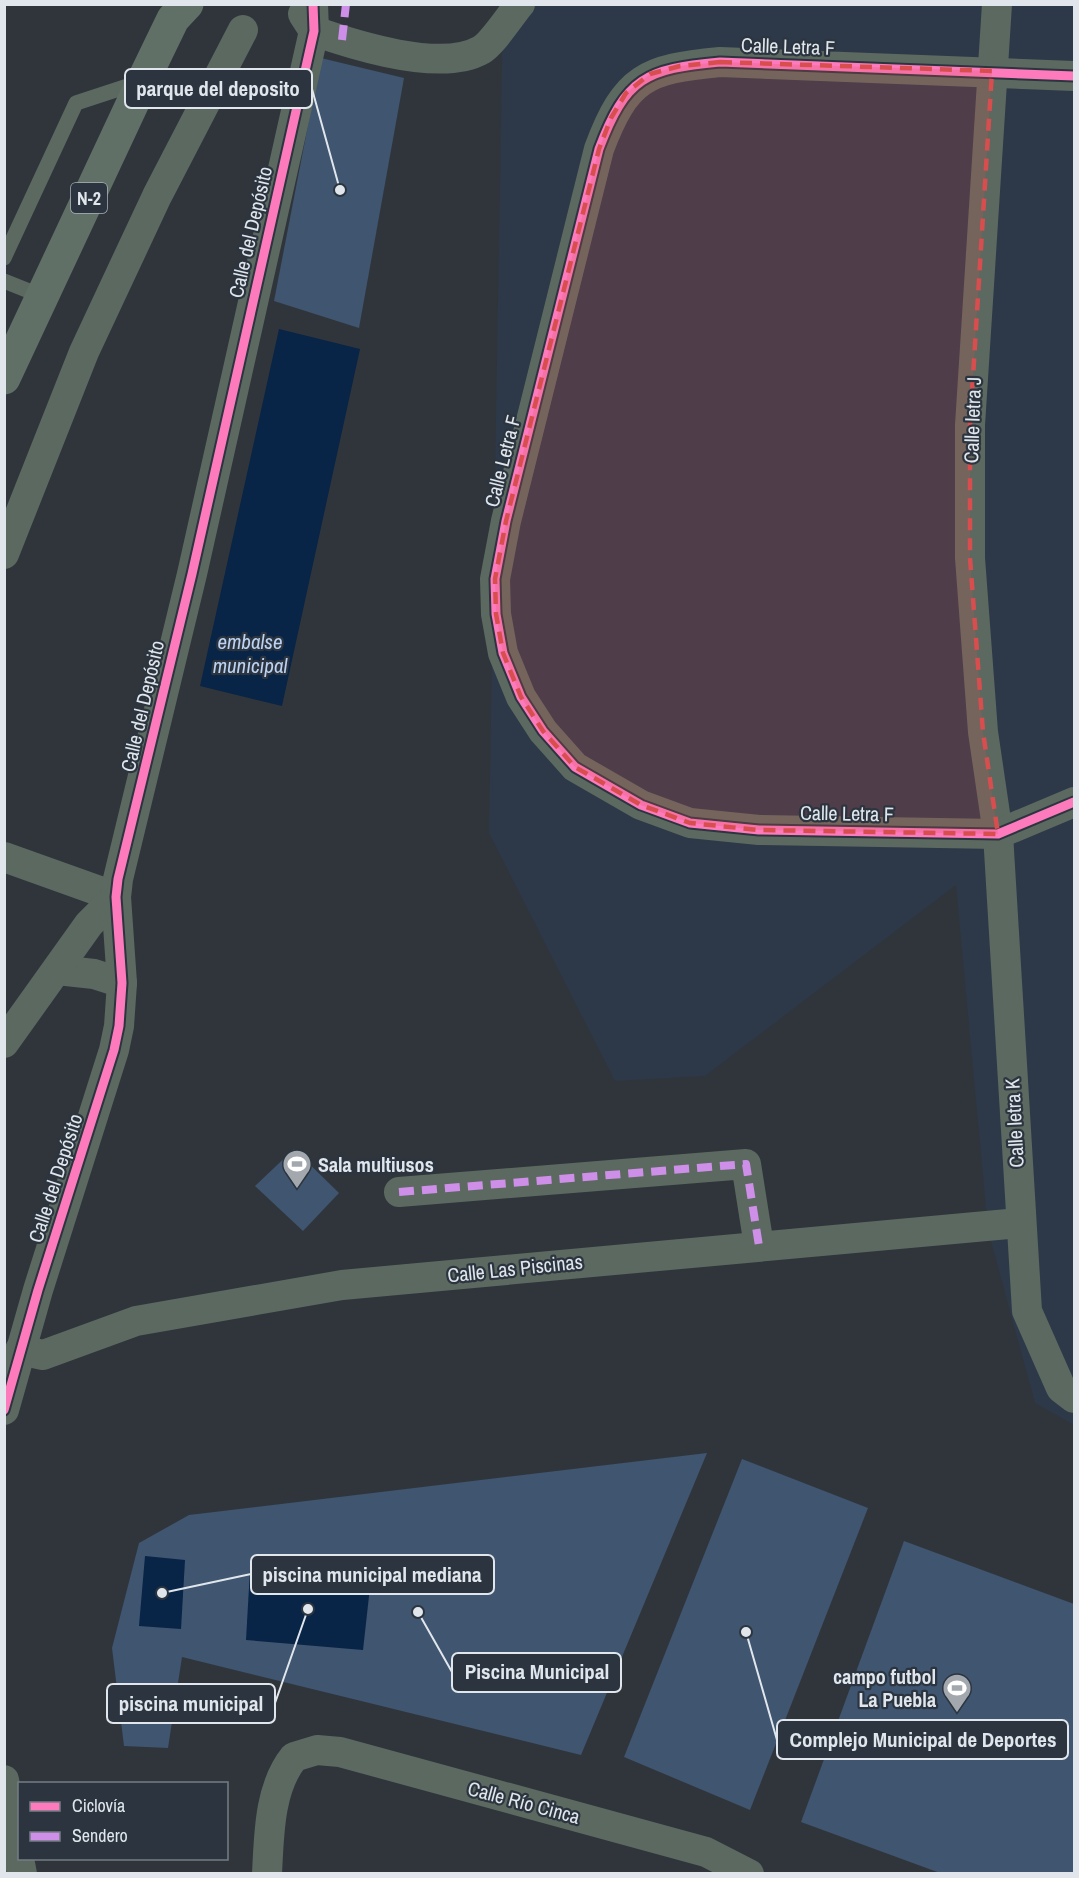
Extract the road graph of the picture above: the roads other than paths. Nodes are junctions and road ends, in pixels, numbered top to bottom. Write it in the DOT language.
graph roads {
  1 [pos="295,4"];
  2 [pos="520,4"];
  3 [pos="996,4"];
  4 [pos="178,9"];
  5 [pos="313,18"];
  6 [pos="243,30"];
  7 [pos="992,71"];
  8 [pos="1074,76"];
  9 [pos="142,81"];
  10 [pos="4,258"];
  11 [pos="4,281"];
  12 [pos="44,297"];
  13 [pos="4,378"];
  14 [pos="4,554"];
  15 [pos="1074,802"];
  16 [pos="998,834"];
  17 [pos="4,856"];
  18 [pos="116,897"];
  19 [pos="57,970"];
  20 [pos="122,983"];
  21 [pos="4,1043"];
  22 [pos="399,1192"];
  23 [pos="1019,1223"];
  24 [pos="759,1246"];
  25 [pos="20,1350"];
  26 [pos="1074,1398"];
  27 [pos="4,1410"];
  28 [pos="4,1780"];
  29 [pos="18,1853"];
  30 [pos="267,1874"];
  31 [pos="749,1874"];
  1 -- 5 [label="street"];
  2 -- 5 [label="street"];
  3 -- 7 [label="street, Calle letra J"];
  4 -- 9 [label="highway, N-2"];
  5 -- 18 [label="street, Calle del Depósito"];
  6 -- 14 [label="street"];
  7 -- 8 [label="street, Calle Letra F"];
  7 -- 16 [label="street, Calle letra J"];
  7 -- 16 [label="street, Calle Letra F"];
  9 -- 10 [label="lane"];
  9 -- 12 [label="highway, N-2"];
  11 -- 12 [label="lane"];
  12 -- 13 [label="highway, N-2"];
  15 -- 16 [label="street"];
  16 -- 23 [label="street, Calle letra K"];
  17 -- 18 [label="street"];
  18 -- 19 [label="street"];
  18 -- 20 [label="street, Calle del Depósito"];
  19 -- 20 [label="street"];
  19 -- 21 [label="street"];
  20 -- 25 [label="street, Calle del Depósito"];
  22 -- 24 [label="street"];
  23 -- 24 [label="street, Calle Las Piscinas"];
  23 -- 26 [label="street, Calle letra K"];
  24 -- 25 [label="street, Calle Las Piscinas"];
  25 -- 27 [label="street, Calle del Depósito"];
  28 -- 29 [label="street"];
  30 -- 31 [label="street, Calle Río Cinca"];
}
